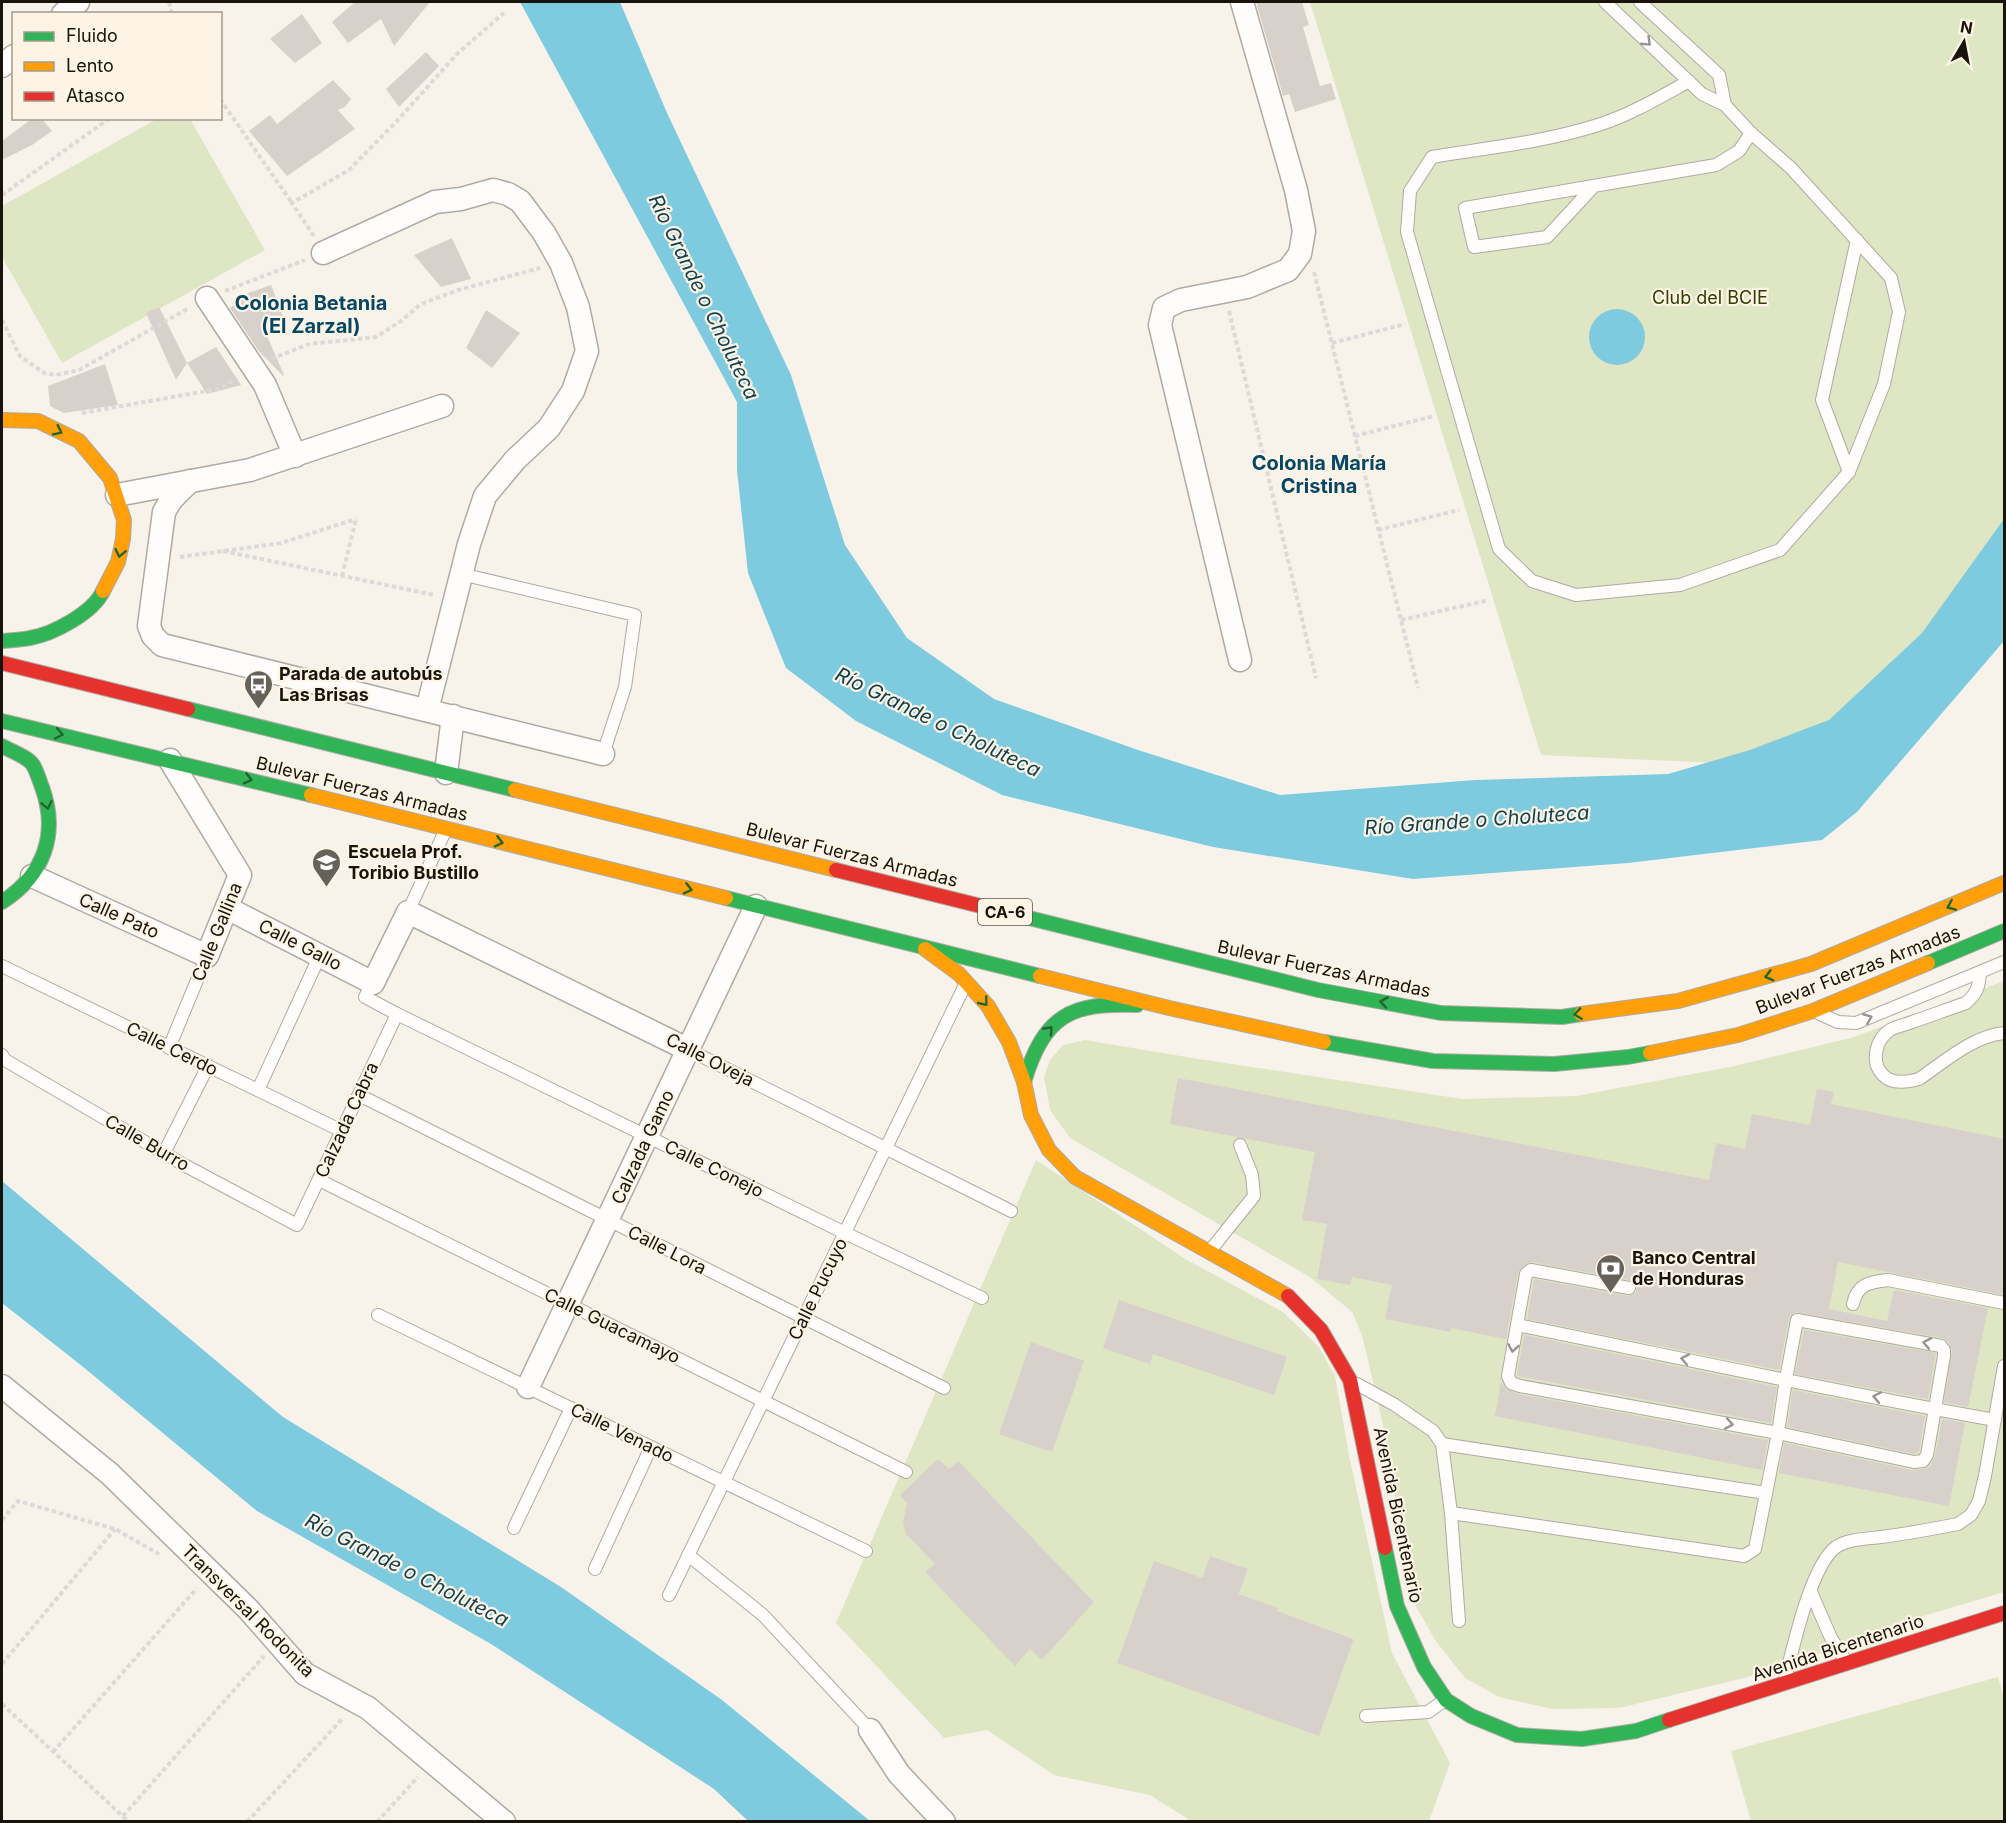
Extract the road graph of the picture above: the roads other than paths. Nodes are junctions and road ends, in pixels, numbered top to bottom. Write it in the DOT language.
graph roads {
  1 [pos="78,2"];
  2 [pos="1242,2"];
  3 [pos="1605,2"];
  4 [pos="1640,2"];
  5 [pos="66,12"];
  6 [pos="1689,81"];
  7 [pos="1725,105"];
  8 [pos="1751,133"];
  9 [pos="1594,186"];
  10 [pos="1857,240"];
  11 [pos="323,253"];
  12 [pos="207,298"];
  13 [pos="442,406"];
  14 [pos="2,420"];
  15 [pos="295,456"];
  16 [pos="1849,472"];
  17 [pos="190,481"];
  18 [pos="117,495"];
  19 [pos="461,574"];
  20 [pos="2,641"];
  21 [pos="1240,660"];
  22 [pos="2,663"];
  23 [pos="427,710"];
  24 [pos="453,716"];
  25 [pos="2,722"];
  26 [pos="2,746"];
  27 [pos="603,754"];
  28 [pos="170,760"];
  29 [pos="446,773"];
  30 [pos="446,829"];
  31 [pos="32,876"];
  32 [pos="2004,883"];
  33 [pos="2,902"];
  34 [pos="756,906"];
  35 [pos="227,908"];
  36 [pos="408,912"];
  37 [pos="2004,931"];
  38 [pos="925,949"];
  39 [pos="320,955"];
  40 [pos="207,956"];
  41 [pos="2004,962"];
  42 [pos="2,966"];
  43 [pos="1980,973"];
  44 [pos="966,982"];
  45 [pos="373,983"];
  46 [pos="1169,1008"];
  47 [pos="1813,1011"];
  48 [pos="397,1014"];
  49 [pos="2004,1033"];
  50 [pos="169,1048"];
  51 [pos="689,1050"];
  52 [pos="2,1055"];
  53 [pos="208,1066"];
  54 [pos="1024,1082"];
  55 [pos="258,1090"];
  56 [pos="359,1095"];
  57 [pos="342,1131"];
  58 [pos="648,1137"];
  59 [pos="1240,1145"];
  60 [pos="886,1149"];
  61 [pos="164,1153"];
  62 [pos="318,1180"];
  63 [pos="1011,1211"];
  64 [pos="608,1220"];
  65 [pos="297,1225"];
  66 [pos="845,1233"];
  67 [pos="1208,1253"];
  68 [pos="1629,1288"];
  69 [pos="982,1298"];
  70 [pos="2004,1303"];
  71 [pos="568,1304"];
  72 [pos="1853,1304"];
  73 [pos="378,1315"];
  74 [pos="804,1318"];
  75 [pos="1517,1325"];
  76 [pos="2004,1366"];
  77 [pos="1786,1379"];
  78 [pos="1350,1380"];
  79 [pos="2,1386"];
  80 [pos="528,1387"];
  81 [pos="944,1388"];
  82 [pos="764,1401"];
  83 [pos="571,1408"];
  84 [pos="1934,1408"];
  85 [pos="1995,1420"];
  86 [pos="1778,1433"];
  87 [pos="1443,1444"];
  88 [pos="651,1447"];
  89 [pos="906,1472"];
  90 [pos="724,1482"];
  91 [pos="1766,1493"];
  92 [pos="1451,1513"];
  93 [pos="514,1528"];
  94 [pos="866,1551"];
  95 [pos="688,1555"];
  96 [pos="595,1569"];
  97 [pos="1811,1592"];
  98 [pos="669,1595"];
  99 [pos="2004,1614"];
  100 [pos="1459,1621"];
  101 [pos="1847,1663"];
  102 [pos="1784,1684"];
  103 [pos="1446,1700"];
  104 [pos="1366,1716"];
  105 [pos="870,1730"];
  106 [pos="504,1821"];
  107 [pos="944,1821"];
  1 -- 5 [label="street"];
  2 -- 21 [label="street"];
  3 -- 6 [label="lane, one-way"];
  4 -- 7 [label="lane"];
  6 -- 7 [label="lane"];
  6 -- 16 [label="lane"];
  7 -- 8 [label="lane"];
  8 -- 9 [label="lane"];
  8 -- 10 [label="lane"];
  9 -- 9 [label="lane"];
  10 -- 16 [label="lane"];
  10 -- 16 [label="lane"];
  11 -- 19 [label="street"];
  12 -- 15 [label="street"];
  13 -- 15 [label="street"];
  14 -- 18 [label="main road, one-way"];
  15 -- 17 [label="street"];
  17 -- 18 [label="street"];
  17 -- 23 [label="street"];
  18 -- 20 [label="main road, one-way"];
  19 -- 23 [label="street"];
  19 -- 27 [label="lane"];
  22 -- 29 [label="main road, Bulevar Fuerzas Armadas / CA-6"];
  23 -- 24 [label="street"];
  24 -- 27 [label="street"];
  24 -- 29 [label="street"];
  25 -- 28 [label="main road, Bulevar Fuerzas Armadas, one-way"];
  26 -- 31 [label="main road, one-way"];
  28 -- 30 [label="main road, Bulevar Fuerzas Armadas, one-way"];
  28 -- 35 [label="street, Calle Gallina"];
  32 -- 29 [label="main road, Bulevar Fuerzas Armadas / CA-6, one-way"];
  30 -- 34 [label="main road, Bulevar Fuerzas Armadas, one-way"];
  30 -- 36 [label="lane"];
  31 -- 33 [label="main road"];
  31 -- 40 [label="street, Calle Pato"];
  34 -- 38 [label="main road, Bulevar Fuerzas Armadas"];
  34 -- 51 [label="street, Calzada Gamo"];
  35 -- 39 [label="street, Calle Gallo"];
  35 -- 40 [label="street, Calle Gallina"];
  36 -- 45 [label="street"];
  36 -- 51 [label="street, Calle Oveja"];
  37 -- 47 [label="main road, Bulevar Fuerzas Armadas"];
  38 -- 44 [label="main road, Avenida Bicentenario"];
  38 -- 46 [label="main road, Bulevar Fuerzas Armadas"];
  39 -- 45 [label="street, Calle Gallo"];
  39 -- 55 [label="lane"];
  40 -- 50 [label="lane, Calle Gallina"];
  41 -- 43 [label="lane"];
  42 -- 50 [label="lane, Calle Cerdo"];
  47 -- 43 [label="lane, one-way"];
  43 -- 49 [label="lane"];
  44 -- 54 [label="main road, Avenida Bicentenario, one-way"];
  44 -- 60 [label="lane, Calle Pucuyo"];
  45 -- 48 [label="lane, Calle Conejo"];
  46 -- 47 [label="main road, Bulevar Fuerzas Armadas"];
  54 -- 46 [label="main road, Avenida Bicentenario, one-way"];
  48 -- 56 [label="lane, Calzada Cabra"];
  48 -- 58 [label="lane, Calle Conejo"];
  50 -- 53 [label="lane, Calle Cerdo"];
  51 -- 58 [label="street, Calzada Gamo"];
  51 -- 60 [label="lane, Calle Oveja"];
  52 -- 61 [label="lane, Calle Burro"];
  53 -- 55 [label="lane, Calle Cerdo"];
  53 -- 61 [label="lane"];
  54 -- 67 [label="main road, Avenida Bicentenario"];
  55 -- 57 [label="lane, Calle Cerdo"];
  56 -- 57 [label="lane, Calzada Cabra"];
  56 -- 64 [label="lane, Calle Lora"];
  57 -- 62 [label="lane, Calzada Cabra"];
  58 -- 64 [label="street, Calzada Gamo"];
  58 -- 66 [label="lane, Calle Conejo"];
  59 -- 67 [label="lane"];
  60 -- 63 [label="lane, Calle Oveja"];
  60 -- 66 [label="lane, Calle Pucuyo"];
  61 -- 65 [label="lane, Calle Burro"];
  62 -- 65 [label="lane, Calzada Cabra"];
  62 -- 71 [label="lane, Calle Guacamayo"];
  64 -- 71 [label="street, Calzada Gamo"];
  64 -- 74 [label="lane, Calle Lora"];
  66 -- 69 [label="lane, Calle Conejo"];
  66 -- 74 [label="lane, Calle Pucuyo"];
  67 -- 78 [label="main road, Avenida Bicentenario"];
  68 -- 75 [label="lane"];
  70 -- 72 [label="lane"];
  71 -- 80 [label="street, Calzada Gamo"];
  71 -- 82 [label="lane, Calle Guacamayo"];
  73 -- 80 [label="lane, Calle Venado"];
  74 -- 81 [label="lane, Calle Lora"];
  74 -- 82 [label="lane, Calle Pucuyo"];
  77 -- 75 [label="lane, one-way"];
  75 -- 86 [label="lane, one-way"];
  76 -- 85 [label="lane"];
  84 -- 77 [label="lane, one-way"];
  84 -- 77 [label="lane, one-way"];
  77 -- 86 [label="lane"];
  78 -- 87 [label="lane"];
  78 -- 103 [label="main road, Avenida Bicentenario"];
  79 -- 106 [label="street, Transversal Rodonita"];
  80 -- 83 [label="lane, Calle Venado"];
  82 -- 89 [label="lane, Calle Guacamayo"];
  82 -- 90 [label="lane, Calle Pucuyo"];
  83 -- 88 [label="lane, Calle Venado"];
  83 -- 93 [label="lane"];
  84 -- 85 [label="lane"];
  84 -- 86 [label="lane"];
  85 -- 97 [label="lane"];
  86 -- 91 [label="lane"];
  87 -- 91 [label="lane"];
  87 -- 92 [label="lane"];
  88 -- 90 [label="lane, Calle Venado"];
  88 -- 96 [label="lane"];
  90 -- 94 [label="lane, Calle Venado"];
  90 -- 95 [label="lane, Calle Pucuyo"];
  91 -- 92 [label="lane"];
  92 -- 100 [label="lane"];
  95 -- 98 [label="lane, Calle Pucuyo"];
  95 -- 105 [label="lane"];
  97 -- 101 [label="lane"];
  97 -- 102 [label="lane"];
  99 -- 101 [label="main road, Avenida Bicentenario"];
  101 -- 102 [label="main road, Avenida Bicentenario"];
  102 -- 103 [label="main road, Avenida Bicentenario"];
  103 -- 104 [label="lane"];
  105 -- 107 [label="street"];
}
